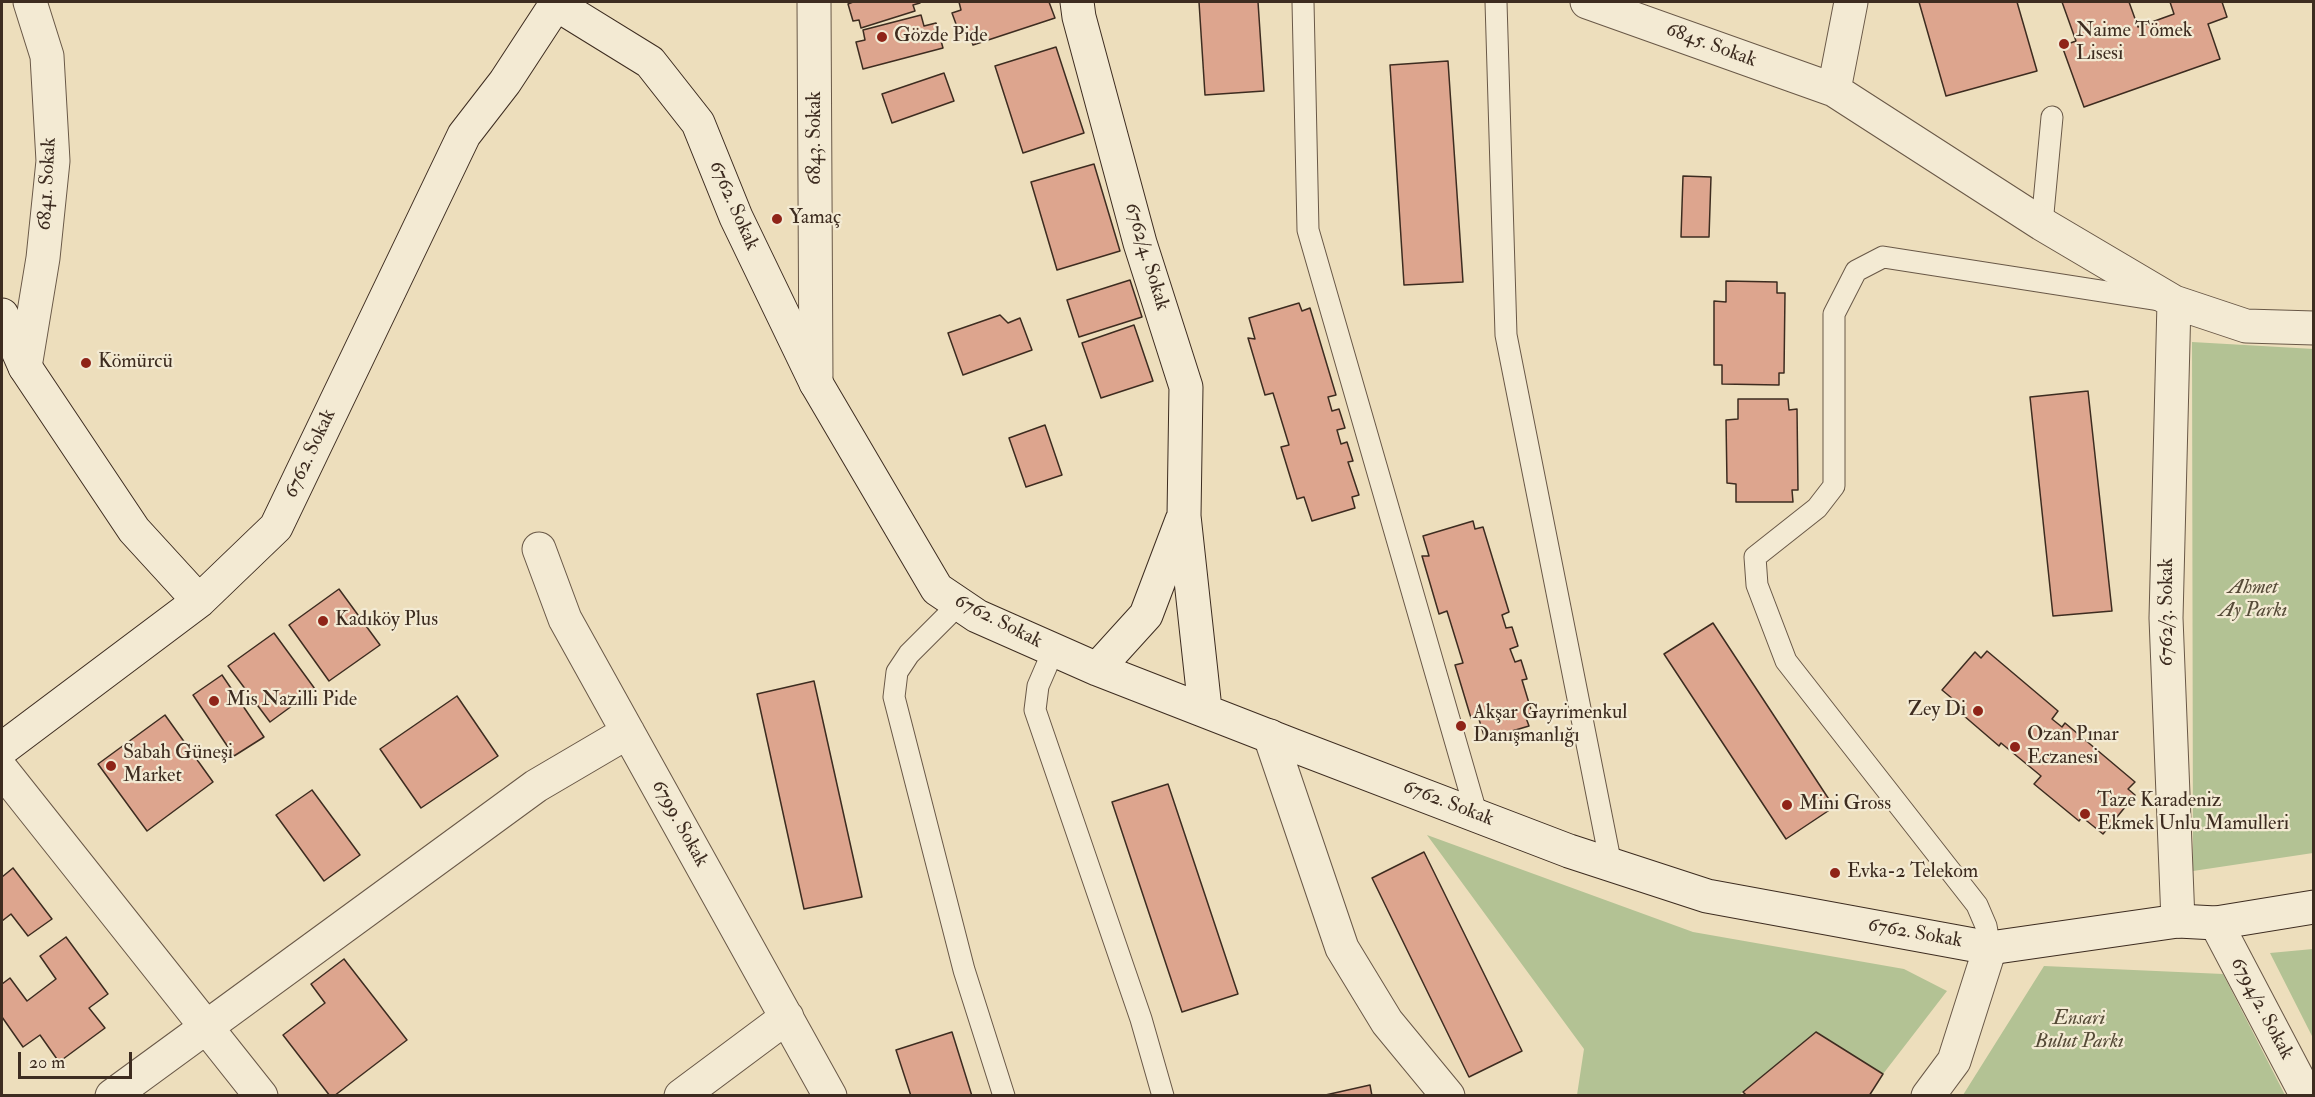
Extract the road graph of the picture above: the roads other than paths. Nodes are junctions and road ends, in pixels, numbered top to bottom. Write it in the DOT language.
graph roads {
  1 [pos="30,2"];
  2 [pos="556,2"];
  3 [pos="814,2"];
  4 [pos="1077,2"];
  5 [pos="1303,2"];
  6 [pos="1496,2"];
  7 [pos="1587,2"];
  8 [pos="1851,2"];
  9 [pos="1834,90"];
  10 [pos="2052,117"];
  11 [pos="2042,224"];
  12 [pos="2174,302"];
  13 [pos="2,315"];
  14 [pos="2313,328"];
  15 [pos="25,367"];
  16 [pos="816,383"];
  17 [pos="1184,516"];
  18 [pos="539,549"];
  19 [pos="199,601"];
  20 [pos="959,604"];
  21 [pos="1054,649"];
  22 [pos="1097,669"];
  23 [pos="1205,709"];
  24 [pos="628,732"];
  25 [pos="1270,736"];
  26 [pos="2,749"];
  27 [pos="2,770"];
  28 [pos="1477,816"];
  29 [pos="1611,864"];
  30 [pos="2313,907"];
  31 [pos="2178,921"];
  32 [pos="2216,923"];
  33 [pos="1990,948"];
  34 [pos="787,1017"];
  35 [pos="206,1027"];
  36 [pos="112,1095"];
  37 [pos="261,1095"];
  38 [pos="681,1095"];
  39 [pos="830,1095"];
  40 [pos="1004,1095"];
  41 [pos="1163,1095"];
  42 [pos="1448,1095"];
  43 [pos="1928,1095"];
  44 [pos="2307,1095"];
  1 -- 15 [label="street, 6841. Sokak"];
  2 -- 16 [label="street, 6762. Sokak"];
  2 -- 19 [label="street, 6762. Sokak"];
  3 -- 16 [label="street, 6843. Sokak"];
  4 -- 17 [label="street, 6762/4. Sokak"];
  5 -- 28 [label="lane"];
  6 -- 29 [label="lane"];
  7 -- 9 [label="street, 6845. Sokak"];
  8 -- 9 [label="street"];
  9 -- 11 [label="street, 6845. Sokak"];
  10 -- 11 [label="lane"];
  11 -- 12 [label="street, 6845. Sokak"];
  12 -- 14 [label="street, 6845. Sokak"];
  12 -- 31 [label="street, 6762/3. Sokak"];
  12 -- 33 [label="lane"];
  13 -- 15 [label="street"];
  15 -- 19 [label="street"];
  16 -- 20 [label="street, 6762. Sokak"];
  17 -- 22 [label="street, 6762/4. Sokak"];
  17 -- 23 [label="street, 6762/4. Sokak"];
  18 -- 24 [label="street, 6799. Sokak"];
  19 -- 26 [label="street, 6762. Sokak"];
  20 -- 21 [label="street, 6762. Sokak"];
  20 -- 40 [label="lane"];
  21 -- 22 [label="street, 6762. Sokak"];
  21 -- 41 [label="lane"];
  22 -- 23 [label="street, 6762. Sokak"];
  23 -- 25 [label="street, 6762. Sokak"];
  24 -- 34 [label="street, 6799. Sokak"];
  24 -- 35 [label="street"];
  25 -- 28 [label="street, 6762. Sokak"];
  25 -- 42 [label="street"];
  27 -- 35 [label="street"];
  28 -- 29 [label="street, 6762. Sokak"];
  29 -- 33 [label="street, 6762. Sokak"];
  30 -- 32 [label="street, 6762. Sokak"];
  31 -- 32 [label="street, 6762. Sokak"];
  31 -- 33 [label="street, 6762. Sokak"];
  32 -- 44 [label="street, 6794/2. Sokak"];
  33 -- 43 [label="street"];
  34 -- 38 [label="street"];
  34 -- 39 [label="street, 6799. Sokak"];
  35 -- 36 [label="street"];
  35 -- 37 [label="street"];
}
